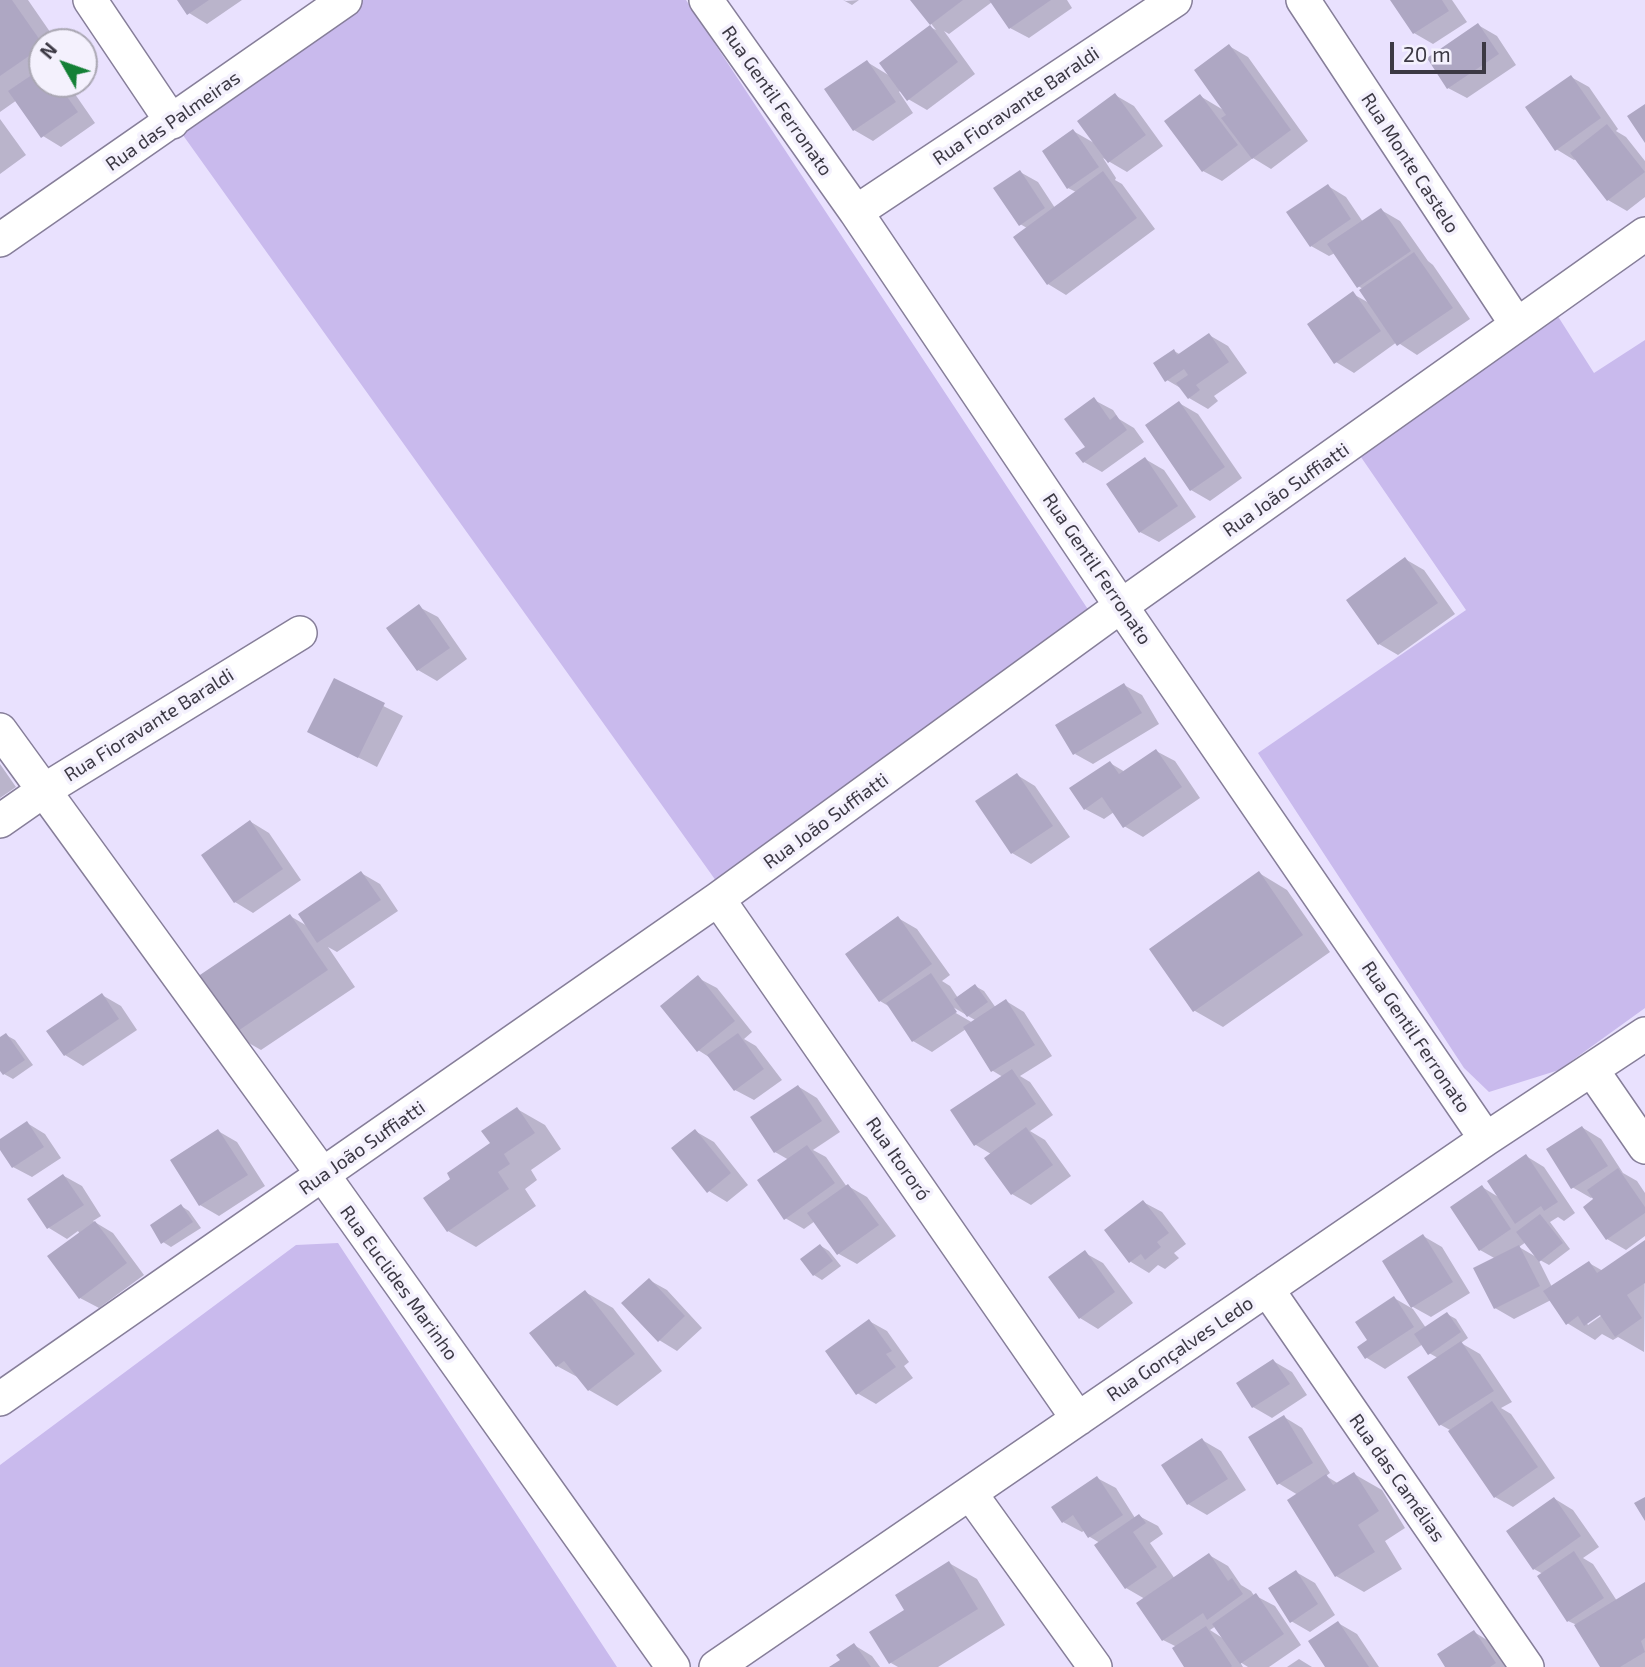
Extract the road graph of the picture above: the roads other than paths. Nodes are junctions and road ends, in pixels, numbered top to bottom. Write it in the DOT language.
graph roads {
  1 [pos="90,0"];
  2 [pos="345,0"];
  3 [pos="706,0"];
  4 [pos="1175,0"];
  5 [pos="1303,0"];
  6 [pos="172,122"];
  7 [pos="856,212"];
  8 [pos="1645,234"];
  9 [pos="0,240"];
  10 [pos="1517,325"];
  11 [pos="1121,606"];
  12 [pos="300,633"];
  13 [pos="0,730"];
  14 [pos="43,791"];
  15 [pos="0,821"];
  16 [pos="718,899"];
  17 [pos="1645,1034"];
  18 [pos="1592,1070"];
  19 [pos="1486,1139"];
  20 [pos="1645,1147"];
  21 [pos="323,1175"];
  22 [pos="1267,1290"];
  23 [pos="0,1399"];
  24 [pos="1078,1419"];
  25 [pos="970,1493"];
  26 [pos="673,1667"];
  27 [pos="716,1667"];
  28 [pos="1095,1667"];
  29 [pos="1527,1667"];
  1 -- 6 [label="street"];
  2 -- 6 [label="street, Rua das Palmeiras"];
  3 -- 7 [label="street, Rua Gentil Ferronato"];
  4 -- 7 [label="street, Rua Fioravante Baraldi"];
  5 -- 10 [label="street, Rua Monte Castelo"];
  6 -- 9 [label="street, Rua das Palmeiras"];
  7 -- 11 [label="street, Rua Gentil Ferronato"];
  8 -- 10 [label="street, Rua João Suffiatti"];
  10 -- 11 [label="street, Rua João Suffiatti"];
  11 -- 16 [label="street, Rua João Suffiatti"];
  11 -- 19 [label="street, Rua Gentil Ferronato"];
  12 -- 14 [label="street, Rua Fioravante Baraldi"];
  13 -- 14 [label="street, Rua Euclides Marinho"];
  14 -- 15 [label="street, Rua Fioravante Baraldi"];
  14 -- 21 [label="street, Rua Euclides Marinho"];
  16 -- 21 [label="street, Rua João Suffiatti"];
  16 -- 24 [label="street, Rua Itororó"];
  17 -- 18 [label="street, Rua Gonçalves Ledo"];
  18 -- 19 [label="street, Rua Gonçalves Ledo"];
  18 -- 20 [label="street"];
  19 -- 22 [label="street, Rua Gonçalves Ledo"];
  21 -- 23 [label="street, Rua João Suffiatti"];
  21 -- 26 [label="street, Rua Euclides Marinho"];
  22 -- 24 [label="street, Rua Gonçalves Ledo"];
  22 -- 29 [label="street, Rua das Camélias"];
  24 -- 25 [label="street, Rua Gonçalves Ledo"];
  25 -- 27 [label="street, Rua Gonçalves Ledo"];
  25 -- 28 [label="street"];
}
